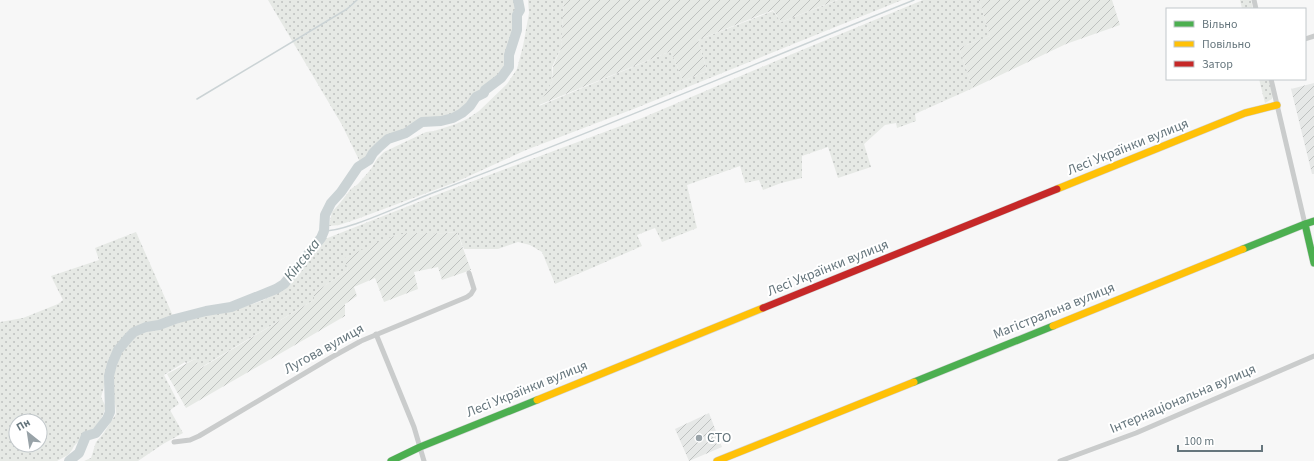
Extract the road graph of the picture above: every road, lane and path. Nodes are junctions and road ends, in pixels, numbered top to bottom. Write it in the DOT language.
graph roads {
  1 [pos="1271,80"];
  2 [pos="1277,105"];
  3 [pos="1314,221"];
  4 [pos="1304,224"];
  5 [pos="1314,262"];
  6 [pos="469,273"];
  7 [pos="376,334"];
  8 [pos="1314,356"];
  9 [pos="174,442"];
  10 [pos="420,447"];
  11 [pos="391,461"];
  12 [pos="424,461"];
  13 [pos="717,461"];
  14 [pos="1060,461"];
  1 -- 2 [label="street"];
  2 -- 4 [label="street"];
  2 -- 10 [label="street, Лесі Українки вулиця"];
  3 -- 4 [label="street, Магістральна вулиця"];
  4 -- 5 [label="street"];
  4 -- 13 [label="street, Магістральна вулиця"];
  6 -- 7 [label="street, Лугова вулиця"];
  7 -- 9 [label="street, Лугова вулиця"];
  7 -- 10 [label="street"];
  8 -- 14 [label="street, Інтернаціональна вулиця"];
  10 -- 11 [label="street, Лесі Українки вулиця"];
  10 -- 12 [label="street"];
}
